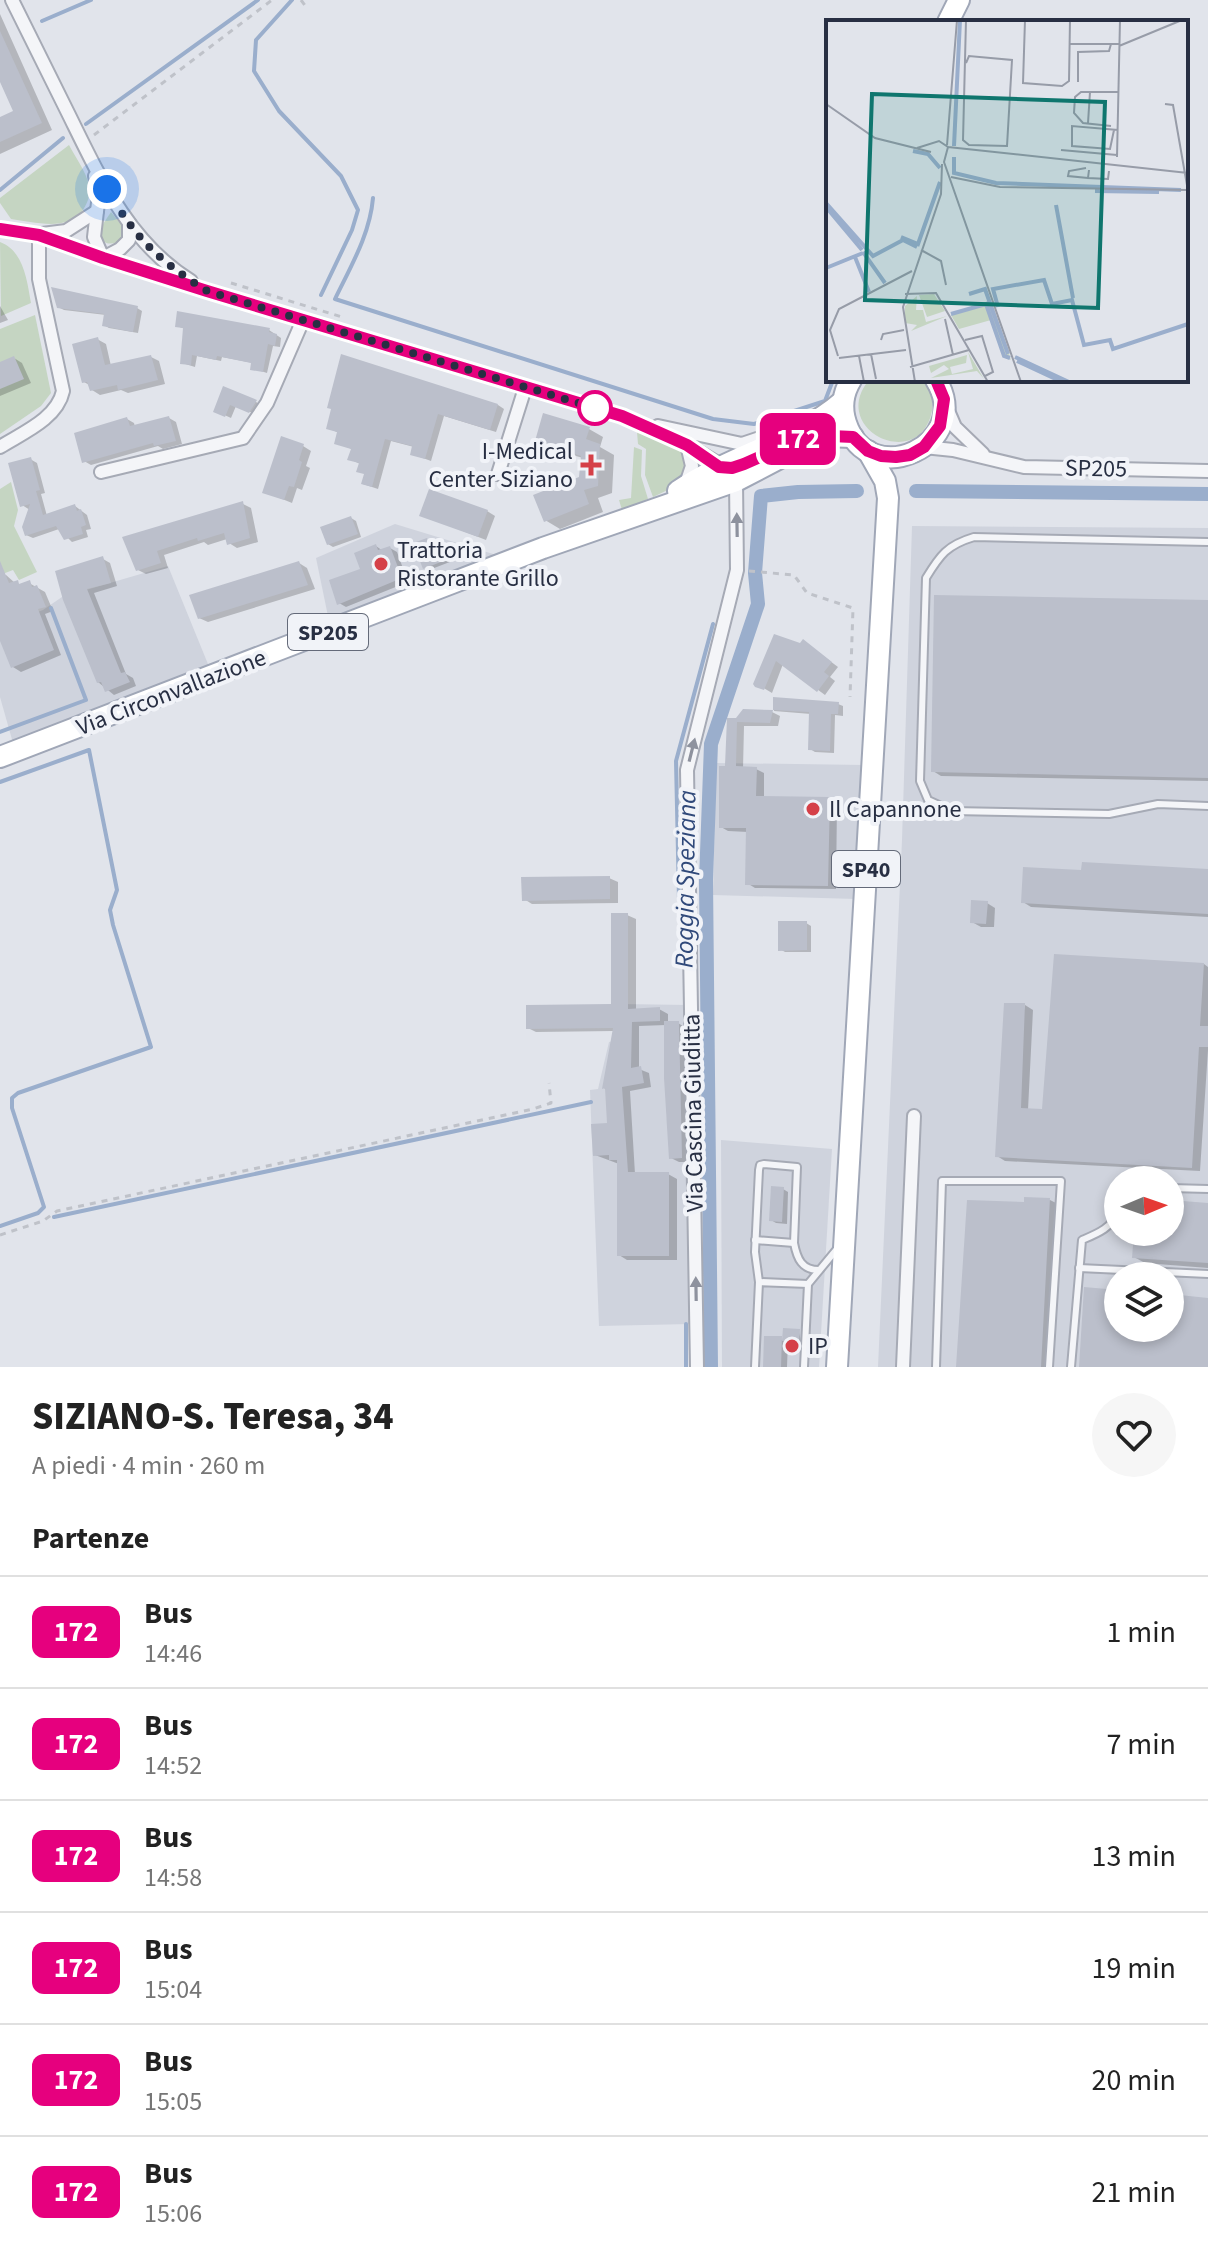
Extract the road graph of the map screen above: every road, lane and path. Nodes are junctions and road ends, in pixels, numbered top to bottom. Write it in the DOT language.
graph roads {
  1 [pos="12,0"];
  2 [pos="272,0"];
  3 [pos="301,0"];
  4 [pos="959,0"];
  5 [pos="307,8"];
  6 [pos="949,20"];
  7 [pos="90,138"];
  8 [pos="93,165"];
  9 [pos="97,211"];
  10 [pos="129,223"];
  11 [pos="0,229"];
  12 [pos="39,235"];
  13 [pos="103,258"];
  14 [pos="207,291"];
  15 [pos="303,320"];
  16 [pos="850,382"];
  17 [pos="525,388"];
  18 [pos="940,390"];
  19 [pos="843,401"];
  20 [pos="635,421"];
  21 [pos="816,430"];
  22 [pos="860,444"];
  23 [pos="687,445"];
  24 [pos="0,447"];
  25 [pos="917,451"];
  26 [pos="985,456"];
  27 [pos="719,467"];
  28 [pos="1208,471"];
  29 [pos="101,472"];
  30 [pos="498,474"];
  31 [pos="736,481"];
  32 [pos="685,487"];
  33 [pos="888,498"];
  34 [pos="655,507"];
  35 [pos="1208,542"];
  36 [pos="747,570"];
  37 [pos="850,697"];
  38 [pos="0,757"];
  39 [pos="1208,806"];
  40 [pos="549,1083"];
  41 [pos="914,1116"];
  42 [pos="1184,1188"];
  43 [pos="1208,1189"];
  44 [pos="1104,1229"];
  45 [pos="0,1235"];
  46 [pos="755,1240"];
  47 [pos="844,1240"];
  48 [pos="794,1243"];
  49 [pos="1079,1268"];
  50 [pos="819,1270"];
  51 [pos="1208,1274"];
  52 [pos="759,1282"];
  53 [pos="808,1284"];
  54 [pos="697,1367"];
  55 [pos="755,1367"];
  56 [pos="804,1367"];
  57 [pos="837,1367"];
  58 [pos="903,1367"];
  59 [pos="936,1367"];
  60 [pos="1049,1367"];
  61 [pos="1071,1367"];
  1 -- 8 [label="street"];
  2 -- 7 [label="path"];
  3 -- 5 [label="path"];
  4 -- 6 [label="main road"];
  8 -- 9 [label="street"];
  8 -- 10 [label="street"];
  9 -- 12 [label="street"];
  9 -- 13 [label="street"];
  10 -- 13 [label="street"];
  10 -- 14 [label="street"];
  11 -- 12 [label="street"];
  12 -- 13 [label="street"];
  12 -- 24 [label="street"];
  13 -- 14 [label="street"];
  14 -- 15 [label="street"];
  15 -- 17 [label="street"];
  15 -- 29 [label="street"];
  16 -- 19 [label="main road"];
  17 -- 20 [label="street"];
  17 -- 30 [label="street"];
  18 -- 25 [label="main road, SP40"];
  18 -- 26 [label="street"];
  19 -- 21 [label="main road, SP205"];
  19 -- 22 [label="main road, SP40"];
  20 -- 21 [label="street"];
  20 -- 23 [label="street"];
  21 -- 22 [label="main road, SP205"];
  21 -- 27 [label="main road, SP205"];
  21 -- 31 [label="main road, SP205"];
  22 -- 25 [label="main road"];
  22 -- 33 [label="main road, SP40"];
  23 -- 27 [label="street"];
  23 -- 32 [label="street"];
  25 -- 26 [label="street, SP205"];
  25 -- 33 [label="main road, SP40"];
  26 -- 28 [label="street, SP205"];
  27 -- 32 [label="main road, SP205"];
  31 -- 34 [label="main road, SP205"];
  54 -- 31 [label="street, Via Cascina Giuditta, one-way"];
  32 -- 34 [label="main road, SP205"];
  33 -- 47 [label="main road, SP40"];
  34 -- 38 [label="main road, Via Circonvallazione / SP205"];
  35 -- 39 [label="lane"];
  36 -- 37 [label="path"];
  40 -- 45 [label="path"];
  41 -- 58 [label="street"];
  42 -- 43 [label="lane"];
  44 -- 49 [label="lane"];
  46 -- 48 [label="lane"];
  46 -- 48 [label="lane"];
  46 -- 52 [label="lane"];
  47 -- 50 [label="lane"];
  47 -- 57 [label="main road, SP40"];
  48 -- 50 [label="lane"];
  49 -- 51 [label="lane"];
  49 -- 61 [label="lane"];
  50 -- 53 [label="lane"];
  52 -- 53 [label="lane"];
  52 -- 55 [label="lane"];
  53 -- 56 [label="lane"];
  59 -- 60 [label="lane"];
}
